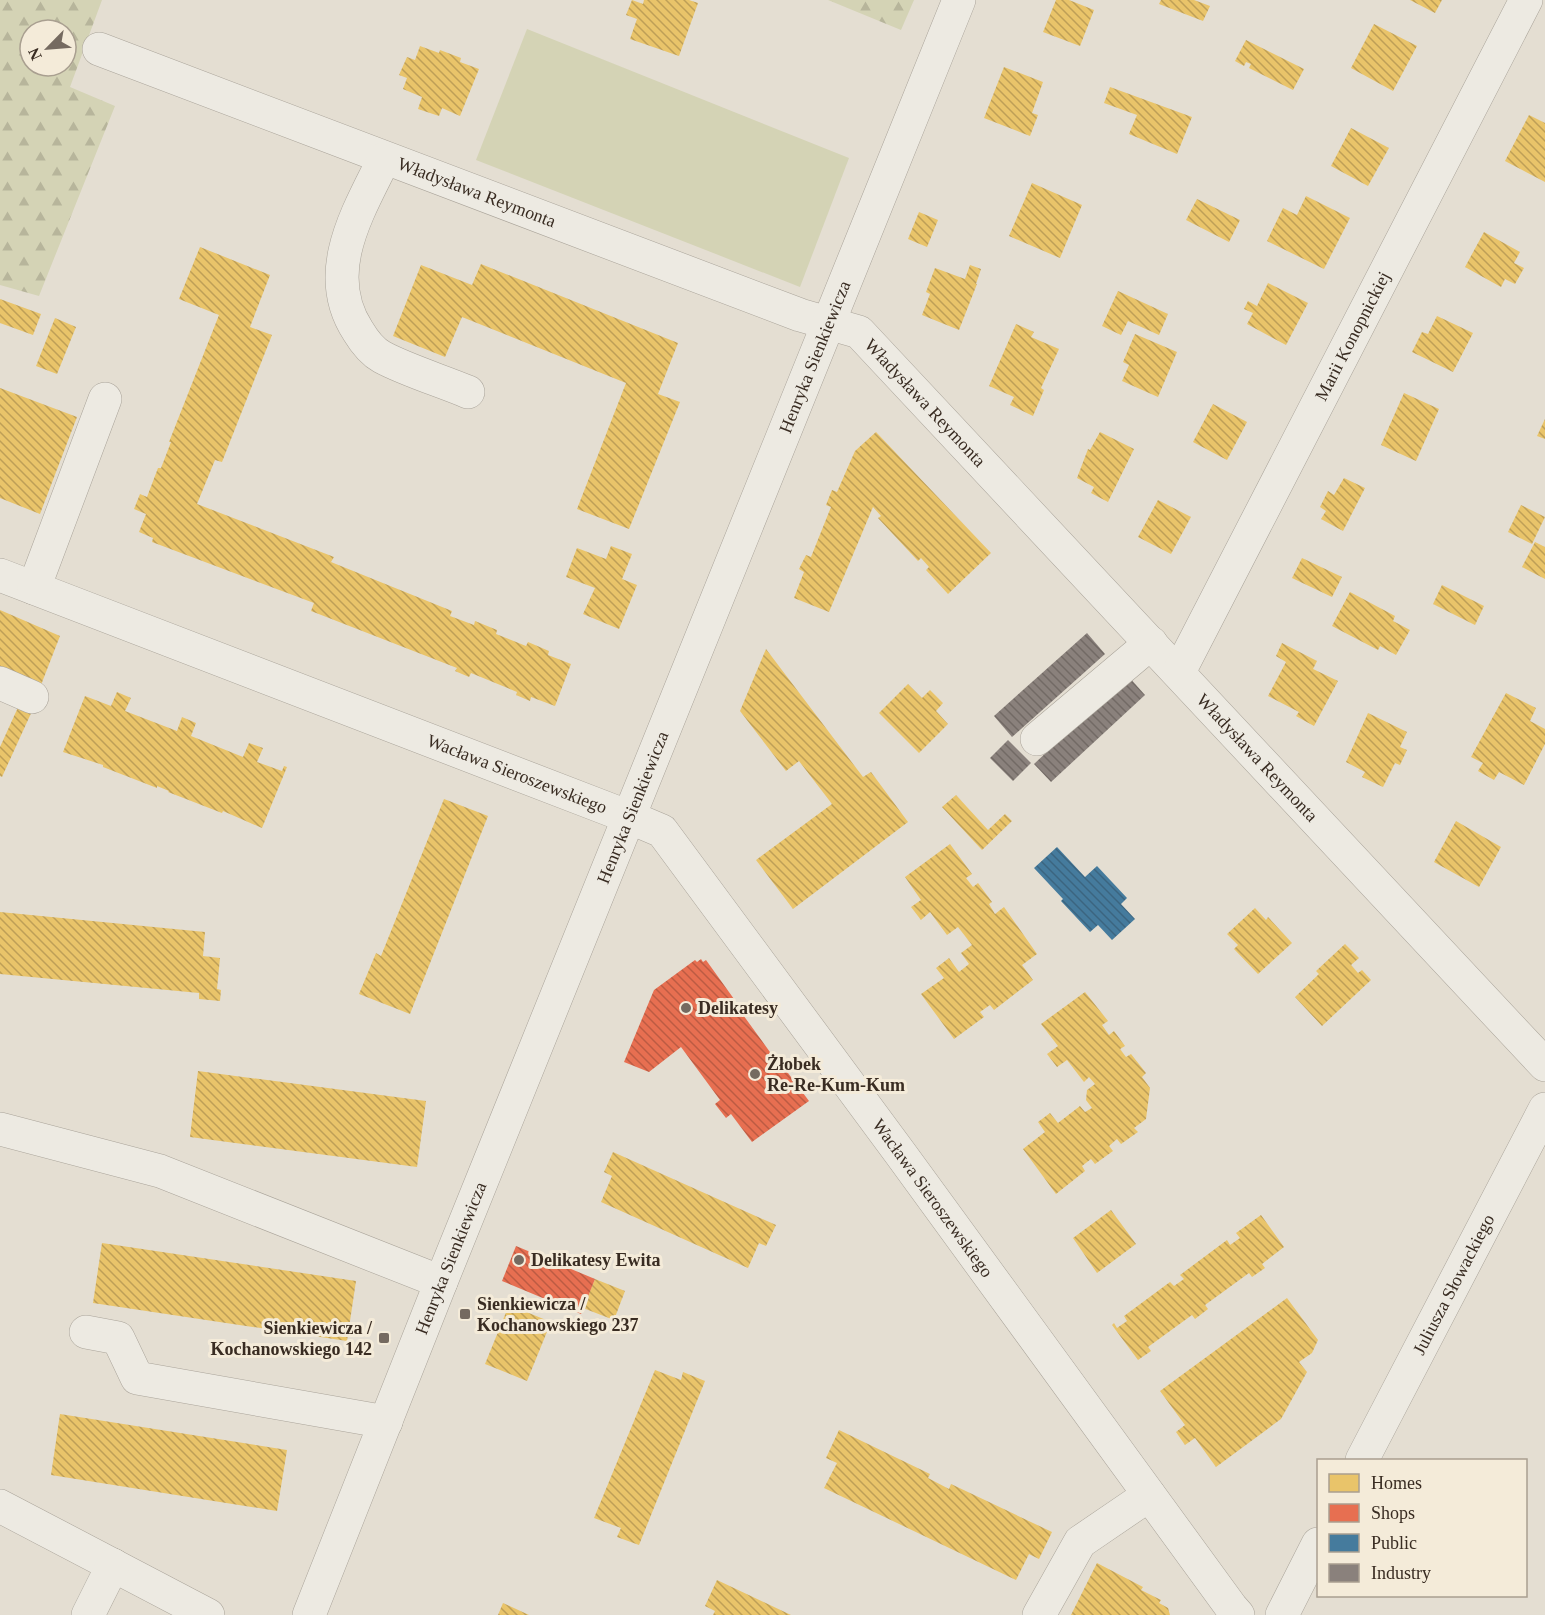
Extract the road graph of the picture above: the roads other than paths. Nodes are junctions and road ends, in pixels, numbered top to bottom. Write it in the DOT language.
graph roads {
  1 [pos="959,0"];
  2 [pos="1526,0"];
  3 [pos="99,49"];
  4 [pos="384,159"];
  5 [pos="827,323"];
  6 [pos="468,392"];
  7 [pos="105,399"];
  8 [pos="0,575"];
  9 [pos="34,588"];
  10 [pos="1151,643"];
  11 [pos="1179,672"];
  12 [pos="0,684"];
  13 [pos="32,697"];
  14 [pos="1037,739"];
  15 [pos="628,817"];
  16 [pos="1545,1065"];
  17 [pos="1545,1109"];
  18 [pos="0,1129"];
  19 [pos="441,1282"];
  20 [pos="86,1332"];
  21 [pos="386,1422"];
  22 [pos="1363,1459"];
  23 [pos="1149,1495"];
  24 [pos="0,1506"];
  25 [pos="1317,1546"];
  26 [pos="113,1565"];
  27 [pos="88,1615"];
  28 [pos="208,1615"];
  29 [pos="309,1615"];
  30 [pos="1039,1615"];
  31 [pos="1238,1615"];
  32 [pos="1282,1615"];
  1 -- 5 [label="street, Henryka Sienkiewicza"];
  2 -- 11 [label="street, Marii Konopnickiej"];
  3 -- 4 [label="street, Władysława Reymonta"];
  4 -- 5 [label="street, Władysława Reymonta"];
  4 -- 6 [label="street"];
  5 -- 10 [label="street, Władysława Reymonta"];
  5 -- 15 [label="street, Henryka Sienkiewicza"];
  7 -- 9 [label="street"];
  8 -- 9 [label="street, Wacława Sieroszewskiego"];
  9 -- 15 [label="street, Wacława Sieroszewskiego"];
  10 -- 11 [label="street, Władysława Reymonta"];
  10 -- 14 [label="street"];
  11 -- 16 [label="street, Władysława Reymonta"];
  12 -- 13 [label="street"];
  15 -- 19 [label="street, Henryka Sienkiewicza"];
  15 -- 23 [label="street, Wacława Sieroszewskiego"];
  17 -- 22 [label="street, Juliusza Słowackiego"];
  18 -- 19 [label="street"];
  19 -- 21 [label="street, Henryka Sienkiewicza"];
  20 -- 21 [label="street"];
  21 -- 29 [label="street, Henryka Sienkiewicza"];
  23 -- 30 [label="street"];
  23 -- 31 [label="street, Wacława Sieroszewskiego"];
  24 -- 26 [label="street"];
  25 -- 32 [label="street"];
  26 -- 27 [label="street"];
  26 -- 28 [label="street"];
}
